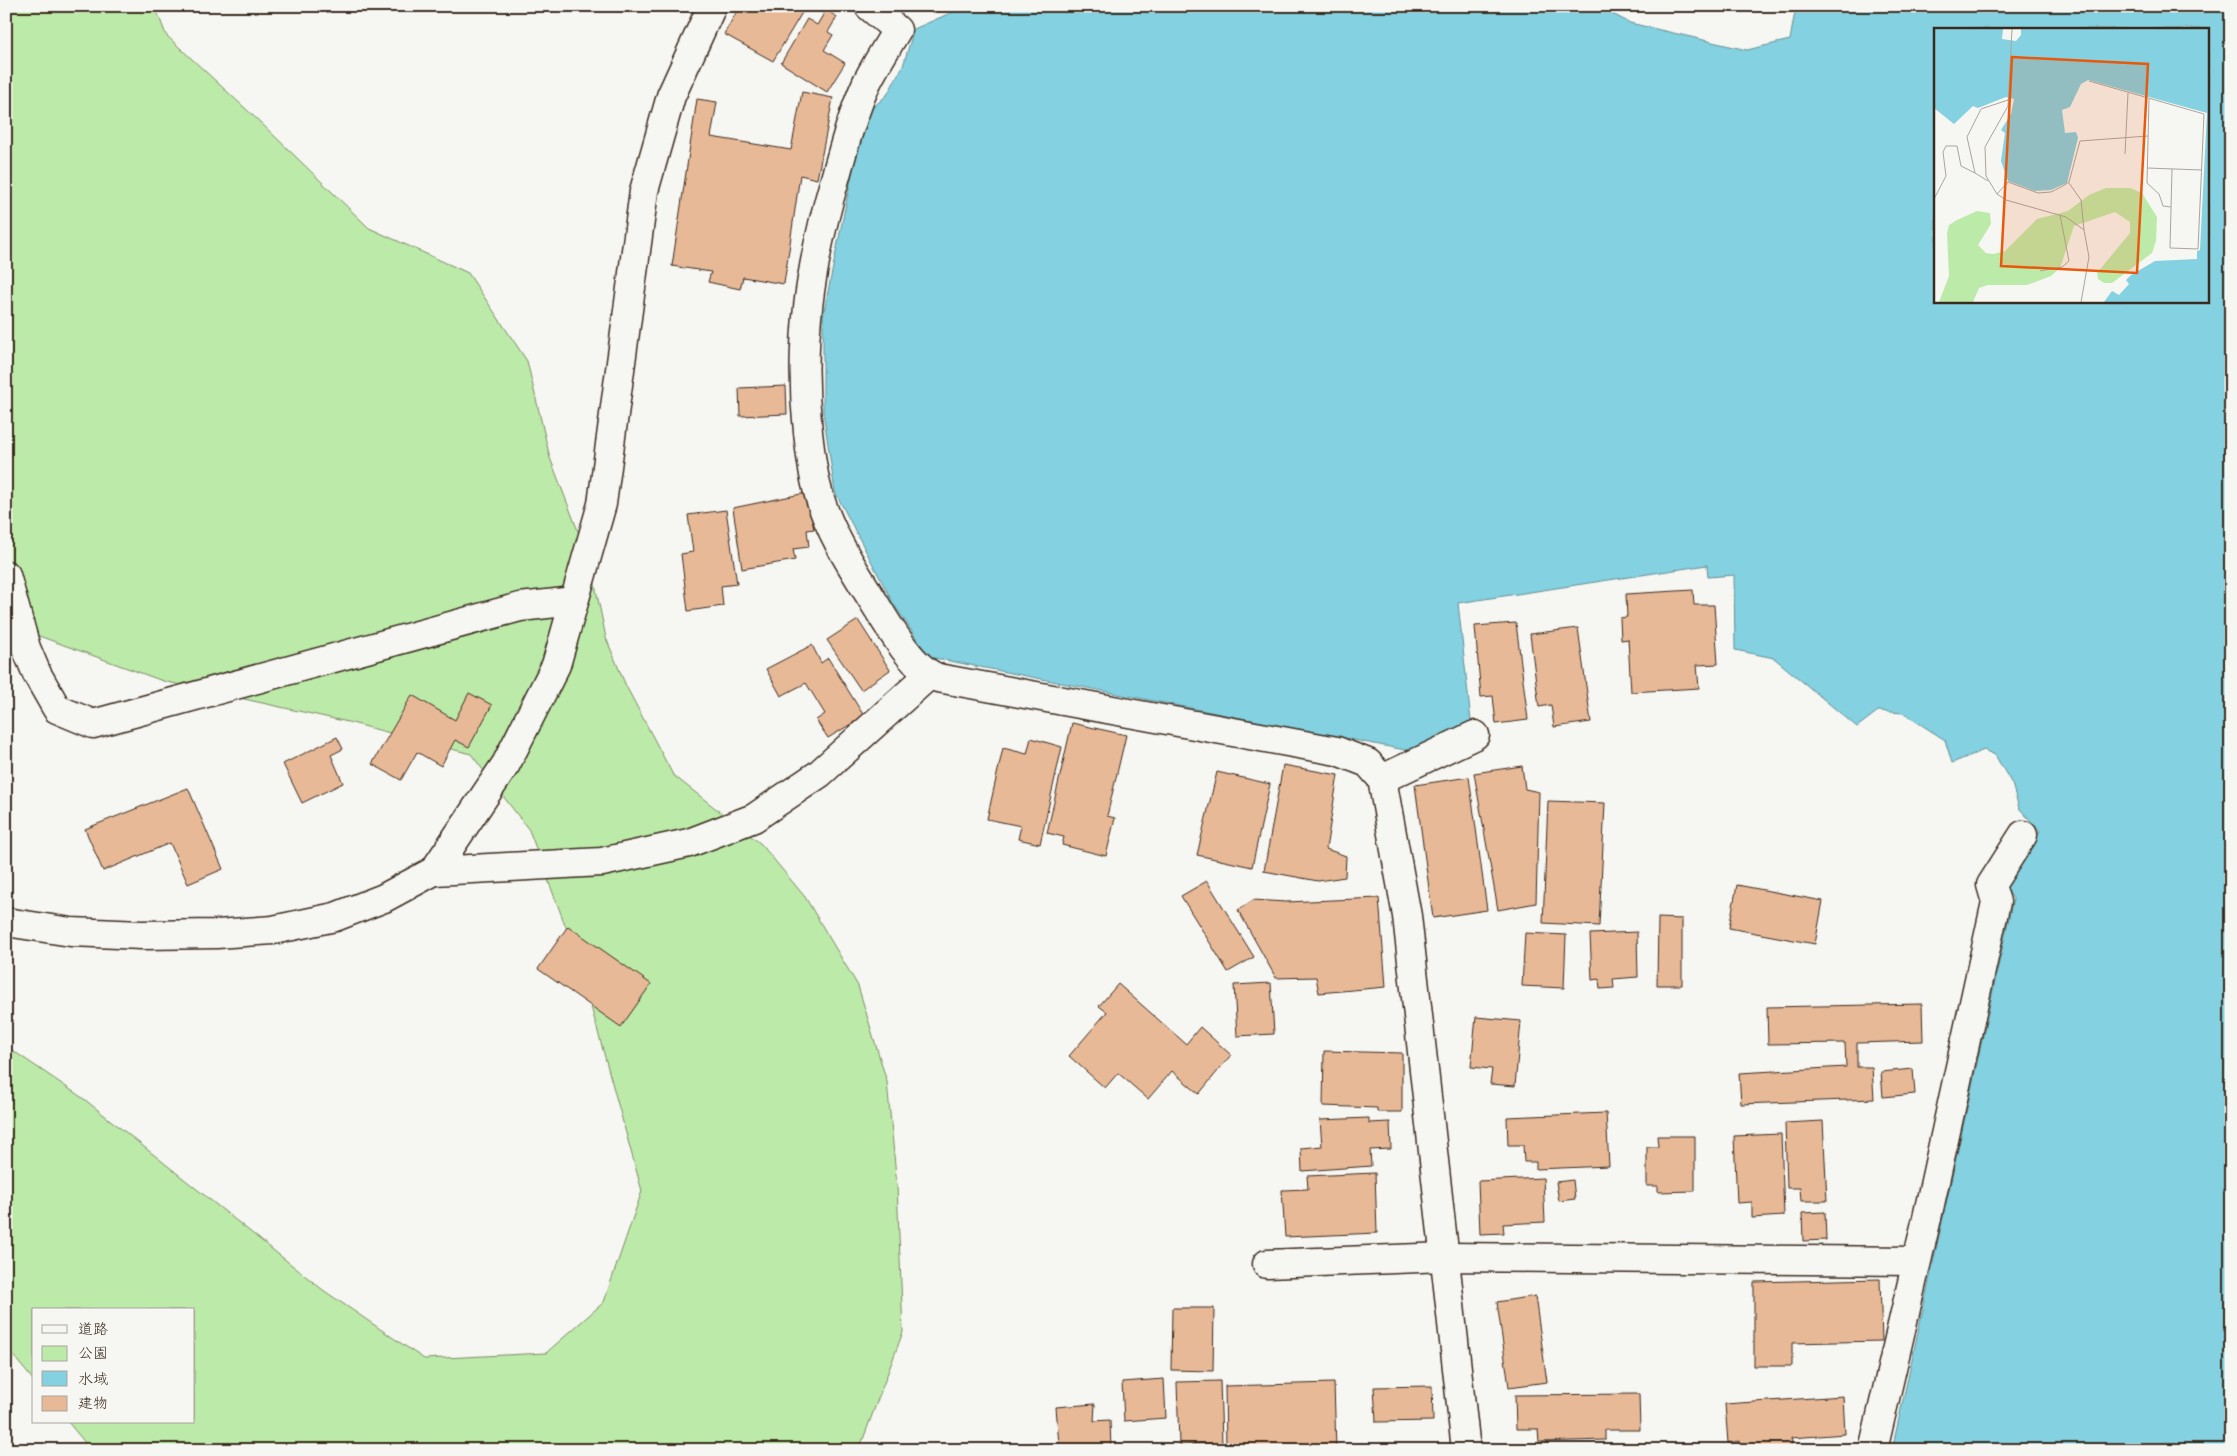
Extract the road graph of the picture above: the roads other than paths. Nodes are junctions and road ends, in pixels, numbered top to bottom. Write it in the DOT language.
graph roads {
  1 [pos="712,6"];
  2 [pos="869,6"];
  3 [pos="6,575"];
  4 [pos="574,601"];
  5 [pos="929,675"];
  6 [pos="1476,735"];
  7 [pos="1382,779"];
  8 [pos="2023,835"];
  9 [pos="434,871"];
  10 [pos="6,922"];
  11 [pos="1445,1258"];
  12 [pos="1916,1261"];
  13 [pos="1267,1264"];
  14 [pos="1466,1450"];
  15 [pos="1873,1450"];
  1 -- 4 [label="street"];
  2 -- 5 [label="street"];
  3 -- 4 [label="street"];
  4 -- 9 [label="street"];
  5 -- 7 [label="street"];
  5 -- 9 [label="street"];
  6 -- 7 [label="street"];
  7 -- 11 [label="street"];
  8 -- 12 [label="street"];
  9 -- 10 [label="street"];
  11 -- 12 [label="street"];
  11 -- 13 [label="street"];
  11 -- 14 [label="street"];
  12 -- 15 [label="street"];
}
